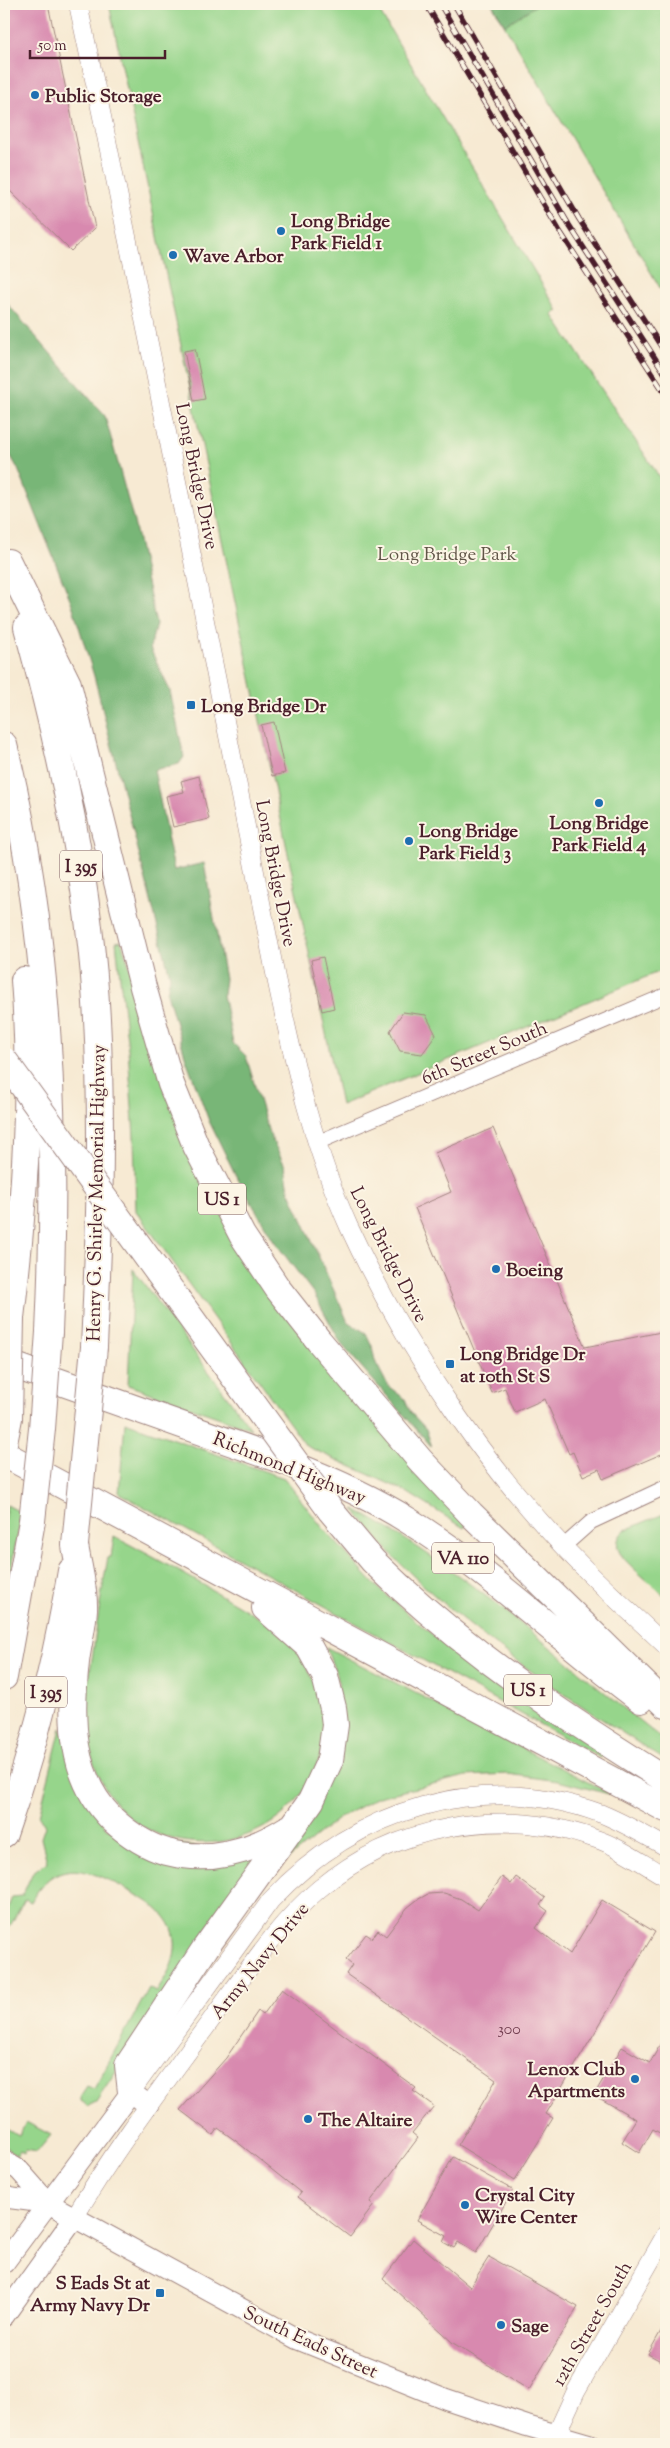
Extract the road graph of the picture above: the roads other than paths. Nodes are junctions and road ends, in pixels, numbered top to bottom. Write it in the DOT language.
graph roads {
  1 [pos="78,4"];
  2 [pos="6,557"];
  3 [pos="4,745"];
  4 [pos="4,817"];
  5 [pos="666,995"];
  6 [pos="4,1060"];
  7 [pos="316,1143"];
  8 [pos="11,1318"];
  9 [pos="4,1362"];
  10 [pos="4,1370"];
  11 [pos="4,1442"];
  12 [pos="4,1454"];
  13 [pos="666,1487"];
  14 [pos="75,1545"];
  15 [pos="564,1546"];
  16 [pos="218,1570"];
  17 [pos="666,1646"];
  18 [pos="4,1677"];
  19 [pos="666,1705"];
  20 [pos="666,1718"];
  21 [pos="666,1780"];
  22 [pos="666,1809"];
  23 [pos="602,1814"];
  24 [pos="294,1824"];
  25 [pos="4,1834"];
  26 [pos="594,1838"];
  27 [pos="334,1845"];
  28 [pos="666,1846"];
  29 [pos="348,1867"];
  30 [pos="666,1877"];
  31 [pos="140,2098"];
  32 [pos="4,2161"];
  33 [pos="4,2195"];
  34 [pos="48,2203"];
  35 [pos="74,2218"];
  36 [pos="666,2234"];
  37 [pos="4,2263"];
  38 [pos="4,2316"];
  39 [pos="556,2435"];
  40 [pos="589,2444"];
  1 -- 7 [label="street, Long Bridge Drive"];
  2 -- 14 [label="highway, Henry G. Shirley Memorial Highway / I 395, bridge"];
  2 -- 19 [label="highway, US 1"];
  3 -- 18 [label="highway, bridge"];
  4 -- 8 [label="highway"];
  5 -- 7 [label="street, 6th Street South"];
  6 -- 21 [label="highway, US 1, bridge"];
  7 -- 15 [label="street, Long Bridge Drive"];
  8 -- 10 [label="highway, bridge"];
  8 -- 11 [label="highway, bridge"];
  9 -- 20 [label="highway, Richmond Highway / VA 110"];
  12 -- 16 [label="highway"];
  13 -- 15 [label="street"];
  14 -- 24 [label="highway"];
  14 -- 25 [label="highway, Henry G. Shirley Memorial Highway / I 395"];
  15 -- 17 [label="street, Long Bridge Drive"];
  16 -- 22 [label="highway"];
  16 -- 24 [label="highway"];
  23 -- 26 [label="street"];
  23 -- 27 [label="street, Army Navy Drive"];
  23 -- 28 [label="street, Army Navy Drive"];
  24 -- 31 [label="highway"];
  26 -- 29 [label="street, Army Navy Drive"];
  26 -- 30 [label="street, Army Navy Drive"];
  27 -- 29 [label="street"];
  27 -- 31 [label="street, Army Navy Drive"];
  29 -- 31 [label="street, Army Navy Drive"];
  31 -- 34 [label="main road, Army Navy Drive"];
  31 -- 35 [label="street, Army Navy Drive"];
  32 -- 34 [label="main road, South Eads Street"];
  33 -- 34 [label="main road, South Eads Street"];
  34 -- 35 [label="main road, South Eads Street"];
  34 -- 37 [label="main road, Army Navy Drive"];
  35 -- 38 [label="main road, Army Navy Drive"];
  35 -- 39 [label="main road, South Eads Street"];
  36 -- 39 [label="street, 12th Street South"];
  39 -- 40 [label="main road, South Eads Street"];
}
